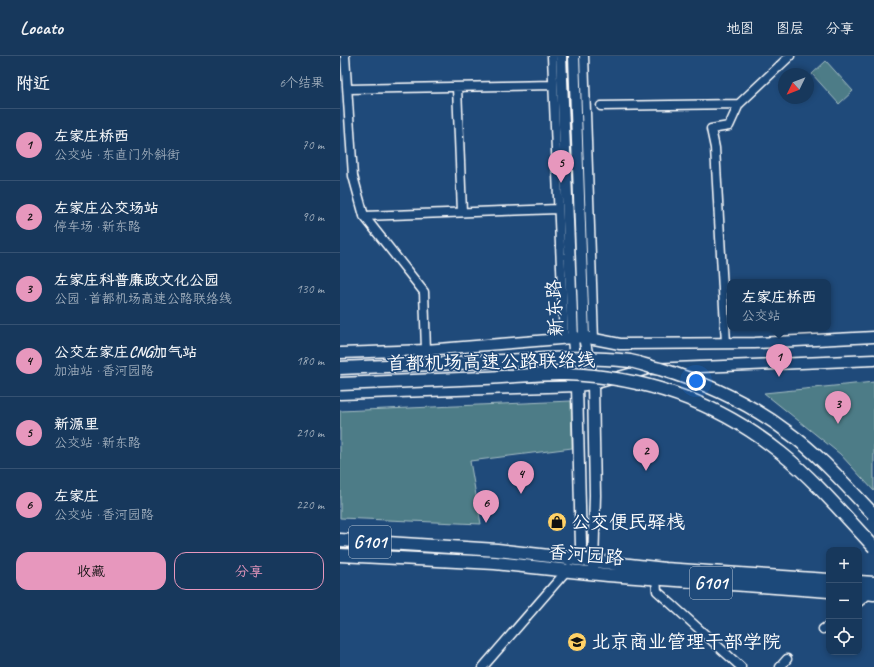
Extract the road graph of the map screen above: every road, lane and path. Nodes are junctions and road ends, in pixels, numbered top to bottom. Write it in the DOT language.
graph roads {
  1 [pos="345,56"];
  2 [pos="552,56"];
  3 [pos="561,56"];
  4 [pos="574,56"];
  5 [pos="584,56"];
  6 [pos="790,56"];
  7 [pos="553,88"];
  8 [pos="457,90"];
  9 [pos="348,92"];
  10 [pos="739,104"];
  11 [pos="601,106"];
  12 [pos="558,208"];
  13 [pos="462,212"];
  14 [pos="364,216"];
  15 [pos="874,337"];
  16 [pos="568,338"];
  17 [pos="589,338"];
  18 [pos="726,343"];
  19 [pos="426,350"];
  20 [pos="340,353"];
  21 [pos="874,360"];
  22 [pos="340,368"];
  23 [pos="340,384"];
  24 [pos="593,384"];
  25 [pos="577,386"];
  26 [pos="340,394"];
  27 [pos="874,515"];
  28 [pos="340,540"];
  29 [pos="874,547"];
  30 [pos="340,555"];
  31 [pos="578,559"];
  32 [pos="593,561"];
  33 [pos="565,571"];
  34 [pos="592,574"];
  35 [pos="656,579"];
  36 [pos="826,580"];
  37 [pos="860,583"];
  38 [pos="826,590"];
  39 [pos="869,591"];
  40 [pos="862,599"];
  41 [pos="787,659"];
  42 [pos="483,667"];
  43 [pos="741,667"];
  44 [pos="780,667"];
  1 -- 9 [label="street"];
  2 -- 7 [label="street"];
  3 -- 16 [label="main road, 新东路"];
  4 -- 17 [label="main road, 新东路"];
  5 -- 17 [label="street"];
  6 -- 10 [label="street"];
  7 -- 8 [label="street"];
  7 -- 12 [label="street"];
  8 -- 9 [label="street"];
  8 -- 13 [label="street"];
  9 -- 14 [label="street"];
  10 -- 11 [label="street"];
  10 -- 18 [label="street"];
  12 -- 13 [label="street"];
  12 -- 16 [label="street"];
  13 -- 14 [label="street"];
  14 -- 19 [label="street"];
  15 -- 18 [label="main road"];
  16 -- 17 [label="main road"];
  16 -- 19 [label="main road"];
  16 -- 25 [label="main road, 新东路"];
  17 -- 18 [label="main road"];
  17 -- 24 [label="main road, 新东路"];
  19 -- 20 [label="main road"];
  21 -- 24 [label="main road"];
  22 -- 27 [label="highway, 首都机场高速公路联络线, bridge"];
  23 -- 29 [label="highway, 首都机场高速公路联络线, bridge"];
  24 -- 25 [label="main road"];
  24 -- 32 [label="main road"];
  25 -- 26 [label="main road"];
  25 -- 31 [label="main road, 新东路"];
  28 -- 31 [label="highway, 香河园路 / G101"];
  30 -- 33 [label="highway, 香河园路 / G101"];
  31 -- 32 [label="highway, 香河园路 / G101"];
  31 -- 33 [label="street"];
  32 -- 34 [label="main road"];
  32 -- 36 [label="highway, 香河园路 / G101"];
  33 -- 34 [label="highway, 香河园路 / G101"];
  33 -- 42 [label="street"];
  34 -- 35 [label="highway, 香河园路 / G101"];
  35 -- 38 [label="highway, 香河园路 / G101"];
  35 -- 43 [label="street"];
  37 -- 39 [label="highway"];
  39 -- 40 [label="street"];
  41 -- 44 [label="street"];
}
